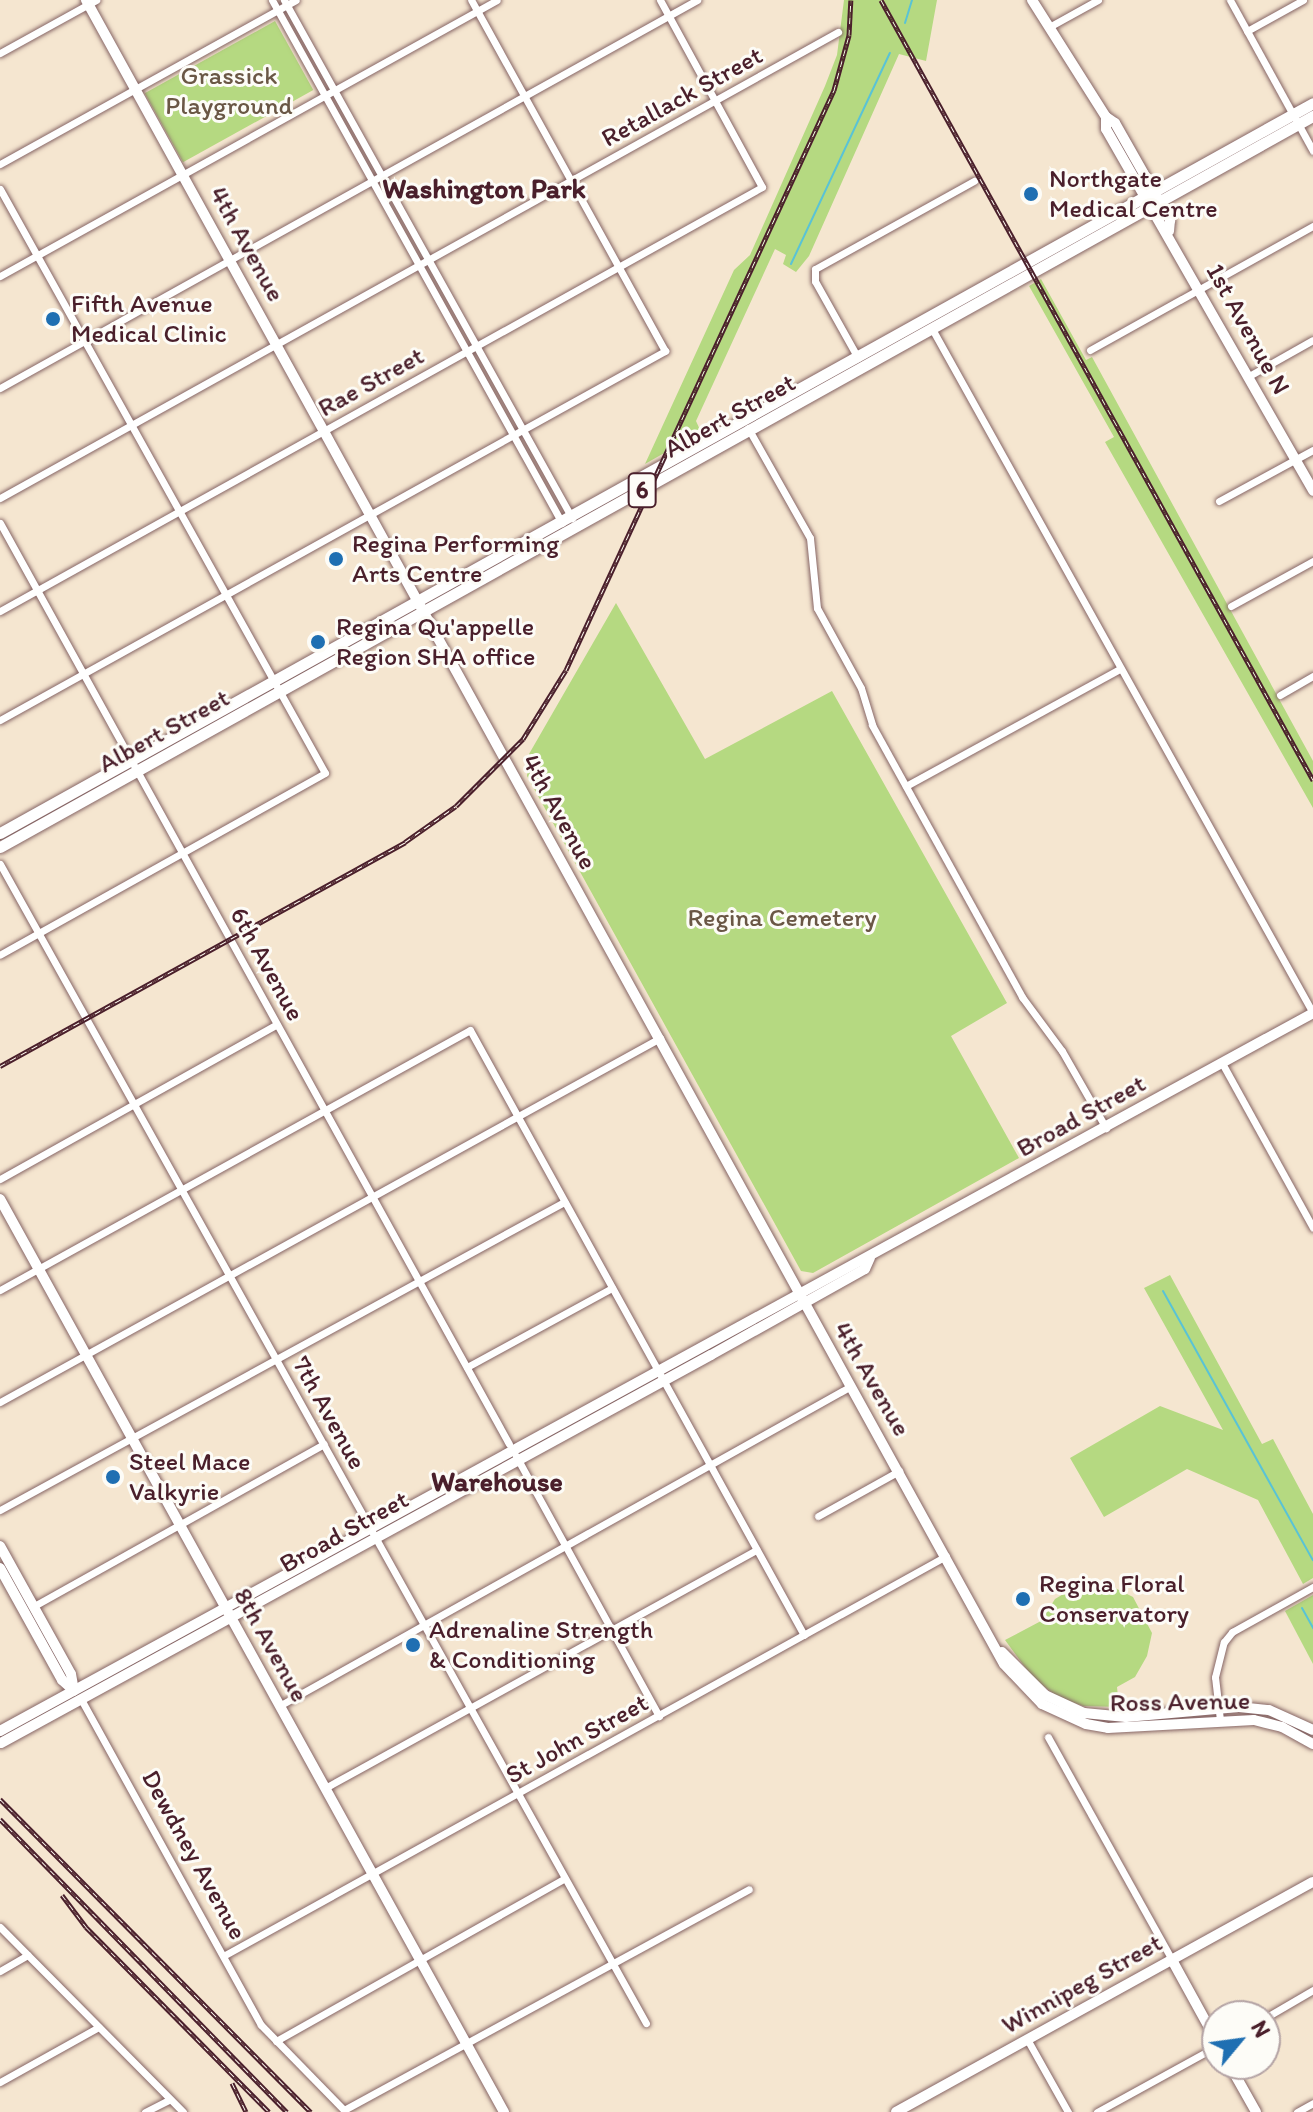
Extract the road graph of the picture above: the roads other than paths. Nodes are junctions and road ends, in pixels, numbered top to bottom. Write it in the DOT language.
graph roads {
  1 [pos="272,0"];
  2 [pos="296,0"];
  3 [pos="471,0"];
  4 [pos="497,0"];
  5 [pos="660,0"];
  6 [pos="697,0"];
  7 [pos="1032,0"];
  8 [pos="1098,0"];
  9 [pos="1230,0"];
  10 [pos="1303,0"];
  11 [pos="90,1"];
  12 [pos="285,2"];
  13 [pos="278,10"];
  14 [pos="477,11"];
  15 [pos="669,16"];
  16 [pos="1049,27"];
  17 [pos="1247,31"];
  18 [pos="838,32"];
  19 [pos="0,53"];
  20 [pos="135,89"];
  21 [pos="334,90"];
  22 [pos="325,95"];
  23 [pos="524,96"];
  24 [pos="715,103"];
  25 [pos="1313,103"];
  26 [pos="1313,116"];
  27 [pos="1295,119"];
  28 [pos="1313,151"];
  29 [pos="0,164"];
  30 [pos="183,174"];
  31 [pos="381,176"];
  32 [pos="372,181"];
  33 [pos="572,181"];
  34 [pos="974,181"];
  35 [pos="0,189"];
  36 [pos="1152,199"];
  37 [pos="1313,226"];
  38 [pos="37,255"];
  39 [pos="230,260"];
  40 [pos="429,261"];
  41 [pos="420,267"];
  42 [pos="619,267"];
  43 [pos="0,276"];
  44 [pos="1201,288"];
  45 [pos="929,324"];
  46 [pos="1313,340"];
  47 [pos="85,341"];
  48 [pos="278,345"];
  49 [pos="476,346"];
  50 [pos="1090,350"];
  51 [pos="467,351"];
  52 [pos="860,362"];
  53 [pos="1249,376"];
  54 [pos="0,388"];
  55 [pos="132,425"];
  56 [pos="746,425"];
  57 [pos="325,430"];
  58 [pos="523,431"];
  59 [pos="514,437"];
  60 [pos="1313,450"];
  61 [pos="1296,460"];
  62 [pos="1313,491"];
  63 [pos="0,498"];
  64 [pos="1219,501"];
  65 [pos="180,511"];
  66 [pos="372,515"];
  67 [pos="0,523"];
  68 [pos="569,524"];
  69 [pos="1313,561"];
  70 [pos="37,590"];
  71 [pos="226,595"];
  72 [pos="422,605"];
  73 [pos="1231,606"];
  74 [pos="0,611"];
  75 [pos="1120,669"];
  76 [pos="84,674"];
  77 [pos="1313,676"];
  78 [pos="276,686"];
  79 [pos="1280,695"];
  80 [pos="0,720"];
  81 [pos="134,766"];
  82 [pos="906,786"];
  83 [pos="0,833"];
  84 [pos="0,847"];
  85 [pos="183,854"];
  86 [pos="0,864"];
  87 [pos="39,933"];
  88 [pos="0,955"];
  89 [pos="1313,1013"];
  90 [pos="277,1024"];
  91 [pos="660,1038"];
  92 [pos="1222,1063"];
  93 [pos="134,1104"];
  94 [pos="324,1109"];
  95 [pos="518,1116"];
  96 [pos="1106,1128"];
  97 [pos="0,1179"];
  98 [pos="182,1189"];
  99 [pos="372,1195"];
  100 [pos="0,1199"];
  101 [pos="564,1202"];
  102 [pos="1313,1228"];
  103 [pos="870,1258"];
  104 [pos="38,1269"];
  105 [pos="230,1274"];
  106 [pos="418,1280"];
  107 [pos="612,1288"];
  108 [pos="0,1290"];
  109 [pos="797,1291"];
  110 [pos="804,1303"];
  111 [pos="86,1354"];
  112 [pos="277,1359"];
  113 [pos="467,1367"];
  114 [pos="657,1370"];
  115 [pos="663,1382"];
  116 [pos="851,1386"];
  117 [pos="0,1402"];
  118 [pos="132,1439"];
  119 [pos="324,1444"];
  120 [pos="511,1447"];
  121 [pos="518,1460"];
  122 [pos="709,1465"];
  123 [pos="899,1471"];
  124 [pos="0,1510"];
  125 [pos="818,1516"];
  126 [pos="180,1525"];
  127 [pos="370,1528"];
  128 [pos="376,1540"];
  129 [pos="564,1545"];
  130 [pos="0,1546"];
  131 [pos="757,1550"];
  132 [pos="946,1556"];
  133 [pos="0,1568"];
  134 [pos="1313,1587"];
  135 [pos="34,1606"];
  136 [pos="225,1607"];
  137 [pos="232,1620"];
  138 [pos="423,1625"];
  139 [pos="612,1631"];
  140 [pos="804,1635"];
  141 [pos="996,1644"];
  142 [pos="74,1691"];
  143 [pos="82,1701"];
  144 [pos="279,1706"];
  145 [pos="1219,1707"];
  146 [pos="469,1708"];
  147 [pos="659,1716"];
  148 [pos="1220,1720"];
  149 [pos="1313,1730"];
  150 [pos="1,1737"];
  151 [pos="1048,1737"];
  152 [pos="1313,1744"];
  153 [pos="325,1788"];
  154 [pos="517,1795"];
  155 [pos="373,1876"];
  156 [pos="564,1879"];
  157 [pos="1313,1879"];
  158 [pos="749,1889"];
  159 [pos="0,1927"];
  160 [pos="28,1955"];
  161 [pos="225,1955"];
  162 [pos="420,1960"];
  163 [pos="1172,1960"];
  164 [pos="612,1964"];
  165 [pos="0,1971"];
  166 [pos="1313,1990"];
  167 [pos="1281,2009"];
  168 [pos="1201,2014"];
  169 [pos="646,2023"];
  170 [pos="99,2027"];
  171 [pos="1027,2039"];
  172 [pos="276,2041"];
  173 [pos="467,2045"];
  174 [pos="1201,2053"];
  175 [pos="1238,2080"];
  176 [pos="0,2082"];
  177 [pos="170,2099"];
  178 [pos="1313,2103"];
  179 [pos="145,2112"];
  180 [pos="183,2112"];
  181 [pos="504,2112"];
  182 [pos="896,2112"];
  183 [pos="1068,2112"];
  184 [pos="1097,2112"];
  185 [pos="1256,2112"];
  186 [pos="1297,2112"];
  1 -- 13 [label="street"];
  2 -- 12 [label="street"];
  3 -- 14 [label="street"];
  4 -- 14 [label="street"];
  5 -- 15 [label="street"];
  6 -- 15 [label="street"];
  7 -- 16 [label="main road, 1st Avenue N"];
  8 -- 16 [label="street"];
  9 -- 17 [label="street"];
  10 -- 17 [label="street"];
  11 -- 19 [label="street"];
  11 -- 20 [label="main road, 4th Avenue"];
  12 -- 13 [label="street"];
  12 -- 21 [label="street"];
  13 -- 20 [label="street"];
  13 -- 22 [label="street"];
  14 -- 21 [label="street"];
  14 -- 23 [label="street"];
  15 -- 23 [label="street"];
  15 -- 24 [label="street"];
  16 -- 36 [label="main road, 1st Avenue N"];
  17 -- 27 [label="street"];
  18 -- 24 [label="street, Retallack Street"];
  20 -- 29 [label="street"];
  20 -- 30 [label="main road, 4th Avenue"];
  21 -- 22 [label="street"];
  21 -- 31 [label="street"];
  22 -- 30 [label="street"];
  22 -- 32 [label="street"];
  23 -- 31 [label="street"];
  23 -- 33 [label="street"];
  24 -- 33 [label="street, Retallack Street"];
  24 -- 42 [label="street, Rae Street"];
  25 -- 27 [label="main road, Albert Street / 6"];
  26 -- 27 [label="main road, Albert Street / 6"];
  27 -- 28 [label="street"];
  27 -- 36 [label="main road, Albert Street / 6"];
  30 -- 38 [label="street"];
  30 -- 39 [label="main road, 4th Avenue"];
  31 -- 32 [label="street"];
  31 -- 40 [label="street"];
  32 -- 39 [label="street"];
  32 -- 41 [label="street"];
  33 -- 40 [label="street, Retallack Street"];
  33 -- 42 [label="street"];
  34 -- 52 [label="street"];
  35 -- 38 [label="street"];
  36 -- 44 [label="main road, 1st Avenue N"];
  36 -- 45 [label="main road, Albert Street / 6"];
  37 -- 44 [label="street"];
  38 -- 43 [label="street"];
  38 -- 47 [label="street"];
  39 -- 47 [label="street"];
  39 -- 48 [label="main road, 4th Avenue"];
  40 -- 41 [label="street, Retallack Street"];
  40 -- 49 [label="street"];
  41 -- 48 [label="street, Retallack Street"];
  41 -- 51 [label="street"];
  42 -- 49 [label="street, Rae Street"];
  42 -- 58 [label="street"];
  44 -- 50 [label="street"];
  44 -- 53 [label="main road, 1st Avenue N"];
  45 -- 52 [label="main road, Albert Street / 6"];
  45 -- 75 [label="street"];
  46 -- 53 [label="street"];
  47 -- 54 [label="street"];
  47 -- 55 [label="street"];
  48 -- 55 [label="street, Retallack Street"];
  48 -- 57 [label="main road, 4th Avenue"];
  49 -- 51 [label="street, Rae Street"];
  49 -- 58 [label="street"];
  51 -- 57 [label="street, Rae Street"];
  51 -- 59 [label="street"];
  52 -- 56 [label="main road, Albert Street / 6"];
  53 -- 61 [label="main road, 1st Avenue N"];
  55 -- 63 [label="street, Retallack Street"];
  55 -- 65 [label="street"];
  56 -- 68 [label="main road, Albert Street / 6"];
  56 -- 82 [label="street"];
  57 -- 65 [label="street, Rae Street"];
  57 -- 66 [label="main road, 4th Avenue"];
  58 -- 59 [label="street"];
  58 -- 68 [label="street"];
  59 -- 66 [label="street"];
  59 -- 68 [label="street"];
  60 -- 61 [label="street"];
  61 -- 62 [label="main road, 1st Avenue N"];
  61 -- 64 [label="street"];
  65 -- 70 [label="street, Rae Street"];
  65 -- 71 [label="street"];
  66 -- 71 [label="street"];
  66 -- 72 [label="main road, 4th Avenue"];
  67 -- 70 [label="street, 6th Avenue"];
  68 -- 72 [label="main road, Albert Street / 6"];
  69 -- 73 [label="street"];
  70 -- 74 [label="street, Rae Street"];
  70 -- 76 [label="street, 6th Avenue"];
  71 -- 76 [label="street"];
  71 -- 78 [label="street"];
  72 -- 78 [label="main road, Albert Street / 6"];
  72 -- 91 [label="main road, 4th Avenue"];
  75 -- 82 [label="street"];
  75 -- 89 [label="street"];
  76 -- 80 [label="street"];
  76 -- 81 [label="street, 6th Avenue"];
  77 -- 79 [label="street"];
  78 -- 81 [label="main road, Albert Street / 6"];
  78 -- 85 [label="street"];
  81 -- 83 [label="main road, Albert Street / 6"];
  81 -- 84 [label="main road, Albert Street / 6"];
  81 -- 85 [label="street, 6th Avenue"];
  82 -- 96 [label="street"];
  85 -- 87 [label="street"];
  85 -- 90 [label="street, 6th Avenue"];
  86 -- 87 [label="street, 7th Avenue"];
  87 -- 88 [label="street"];
  87 -- 93 [label="street, 7th Avenue"];
  89 -- 92 [label="main road, Broad Street"];
  90 -- 93 [label="street"];
  90 -- 94 [label="street, 6th Avenue"];
  91 -- 95 [label="street"];
  91 -- 109 [label="main road, 4th Avenue"];
  92 -- 96 [label="main road, Broad Street"];
  92 -- 102 [label="street"];
  93 -- 97 [label="street"];
  93 -- 98 [label="street, 7th Avenue"];
  94 -- 95 [label="street"];
  94 -- 98 [label="street"];
  94 -- 99 [label="street, 6th Avenue"];
  95 -- 99 [label="street"];
  95 -- 101 [label="street"];
  96 -- 103 [label="main road, Broad Street"];
  98 -- 104 [label="street"];
  98 -- 105 [label="street, 7th Avenue"];
  99 -- 105 [label="street"];
  99 -- 106 [label="street, 6th Avenue"];
  100 -- 104 [label="main road, 8th Avenue"];
  101 -- 106 [label="street"];
  101 -- 107 [label="street"];
  103 -- 109 [label="main road, Broad Street"];
  103 -- 110 [label="main road, Broad Street"];
  104 -- 108 [label="street"];
  104 -- 111 [label="main road, 8th Avenue"];
  105 -- 111 [label="street"];
  105 -- 112 [label="street, 7th Avenue"];
  106 -- 112 [label="street"];
  106 -- 113 [label="street, 6th Avenue"];
  107 -- 113 [label="street"];
  107 -- 114 [label="street"];
  109 -- 110 [label="main road, 4th Avenue"];
  109 -- 114 [label="main road, Broad Street"];
  110 -- 115 [label="main road, Broad Street"];
  110 -- 116 [label="main road, 4th Avenue"];
  111 -- 117 [label="street"];
  111 -- 118 [label="main road, 8th Avenue"];
  112 -- 118 [label="street"];
  112 -- 119 [label="street, 7th Avenue"];
  113 -- 120 [label="street, 6th Avenue"];
  114 -- 115 [label="street"];
  114 -- 120 [label="main road, Broad Street"];
  115 -- 121 [label="main road, Broad Street"];
  115 -- 122 [label="street"];
  116 -- 122 [label="street"];
  116 -- 123 [label="main road, 4th Avenue"];
  118 -- 124 [label="street"];
  118 -- 126 [label="main road, 8th Avenue"];
  119 -- 126 [label="street"];
  119 -- 127 [label="street, 7th Avenue"];
  120 -- 121 [label="street, 6th Avenue"];
  120 -- 127 [label="main road, Broad Street"];
  121 -- 128 [label="main road, Broad Street"];
  121 -- 129 [label="street, 6th Avenue"];
  122 -- 129 [label="street"];
  122 -- 131 [label="street"];
  123 -- 125 [label="street"];
  123 -- 132 [label="main road, 4th Avenue"];
  126 -- 135 [label="street"];
  126 -- 136 [label="main road, 8th Avenue"];
  127 -- 128 [label="street, 7th Avenue"];
  127 -- 136 [label="main road, Broad Street"];
  128 -- 137 [label="main road, Broad Street"];
  128 -- 138 [label="street, 7th Avenue"];
  129 -- 138 [label="street"];
  129 -- 139 [label="street, 6th Avenue"];
  130 -- 135 [label="main road, Dewdney Avenue"];
  131 -- 139 [label="street"];
  131 -- 140 [label="street"];
  132 -- 140 [label="street, St John Street"];
  132 -- 141 [label="main road, 4th Avenue"];
  133 -- 142 [label="main road, Dewdney Avenue"];
  134 -- 145 [label="street"];
  135 -- 142 [label="main road, Dewdney Avenue"];
  136 -- 137 [label="main road, 8th Avenue"];
  136 -- 142 [label="main road, Broad Street"];
  137 -- 143 [label="main road, Broad Street"];
  137 -- 144 [label="main road, 8th Avenue"];
  138 -- 144 [label="street"];
  138 -- 146 [label="street, 7th Avenue"];
  139 -- 146 [label="street"];
  139 -- 147 [label="street, 6th Avenue"];
  140 -- 147 [label="street, St John Street"];
  141 -- 145 [label="main road, Ross Avenue"];
  141 -- 148 [label="main road, Ross Avenue"];
  142 -- 143 [label="main road, Dewdney Avenue"];
  142 -- 150 [label="main road, Broad Street"];
  143 -- 150 [label="main road, Broad Street"];
  143 -- 161 [label="street, Dewdney Avenue"];
  144 -- 153 [label="main road, 8th Avenue"];
  145 -- 148 [label="street"];
  145 -- 149 [label="main road, Ross Avenue"];
  146 -- 153 [label="street"];
  146 -- 154 [label="street, 7th Avenue"];
  147 -- 154 [label="street, St John Street"];
  148 -- 152 [label="main road, Ross Avenue"];
  151 -- 163 [label="street"];
  153 -- 155 [label="main road, 8th Avenue"];
  154 -- 155 [label="street, St John Street"];
  154 -- 156 [label="street, 7th Avenue"];
  155 -- 161 [label="street, St John Street"];
  155 -- 162 [label="main road, 8th Avenue"];
  156 -- 162 [label="street"];
  156 -- 164 [label="street, 7th Avenue"];
  157 -- 163 [label="main road, Winnipeg Street"];
  158 -- 164 [label="street"];
  159 -- 160 [label="street"];
  160 -- 165 [label="street"];
  160 -- 170 [label="street"];
  161 -- 172 [label="street, Dewdney Avenue"];
  162 -- 172 [label="street"];
  162 -- 173 [label="main road, 8th Avenue"];
  163 -- 168 [label="main road"];
  163 -- 171 [label="main road, Winnipeg Street"];
  164 -- 169 [label="street, 7th Avenue"];
  164 -- 173 [label="street"];
  166 -- 167 [label="street"];
  170 -- 176 [label="street"];
  170 -- 177 [label="street"];
  171 -- 182 [label="main road, Winnipeg Street"];
  171 -- 183 [label="street"];
  172 -- 173 [label="street, Dewdney Avenue"];
  173 -- 181 [label="main road, 8th Avenue"];
  174 -- 184 [label="street"];
  175 -- 185 [label="main road"];
  177 -- 179 [label="street"];
  177 -- 180 [label="street"];
  178 -- 186 [label="street"];
}
